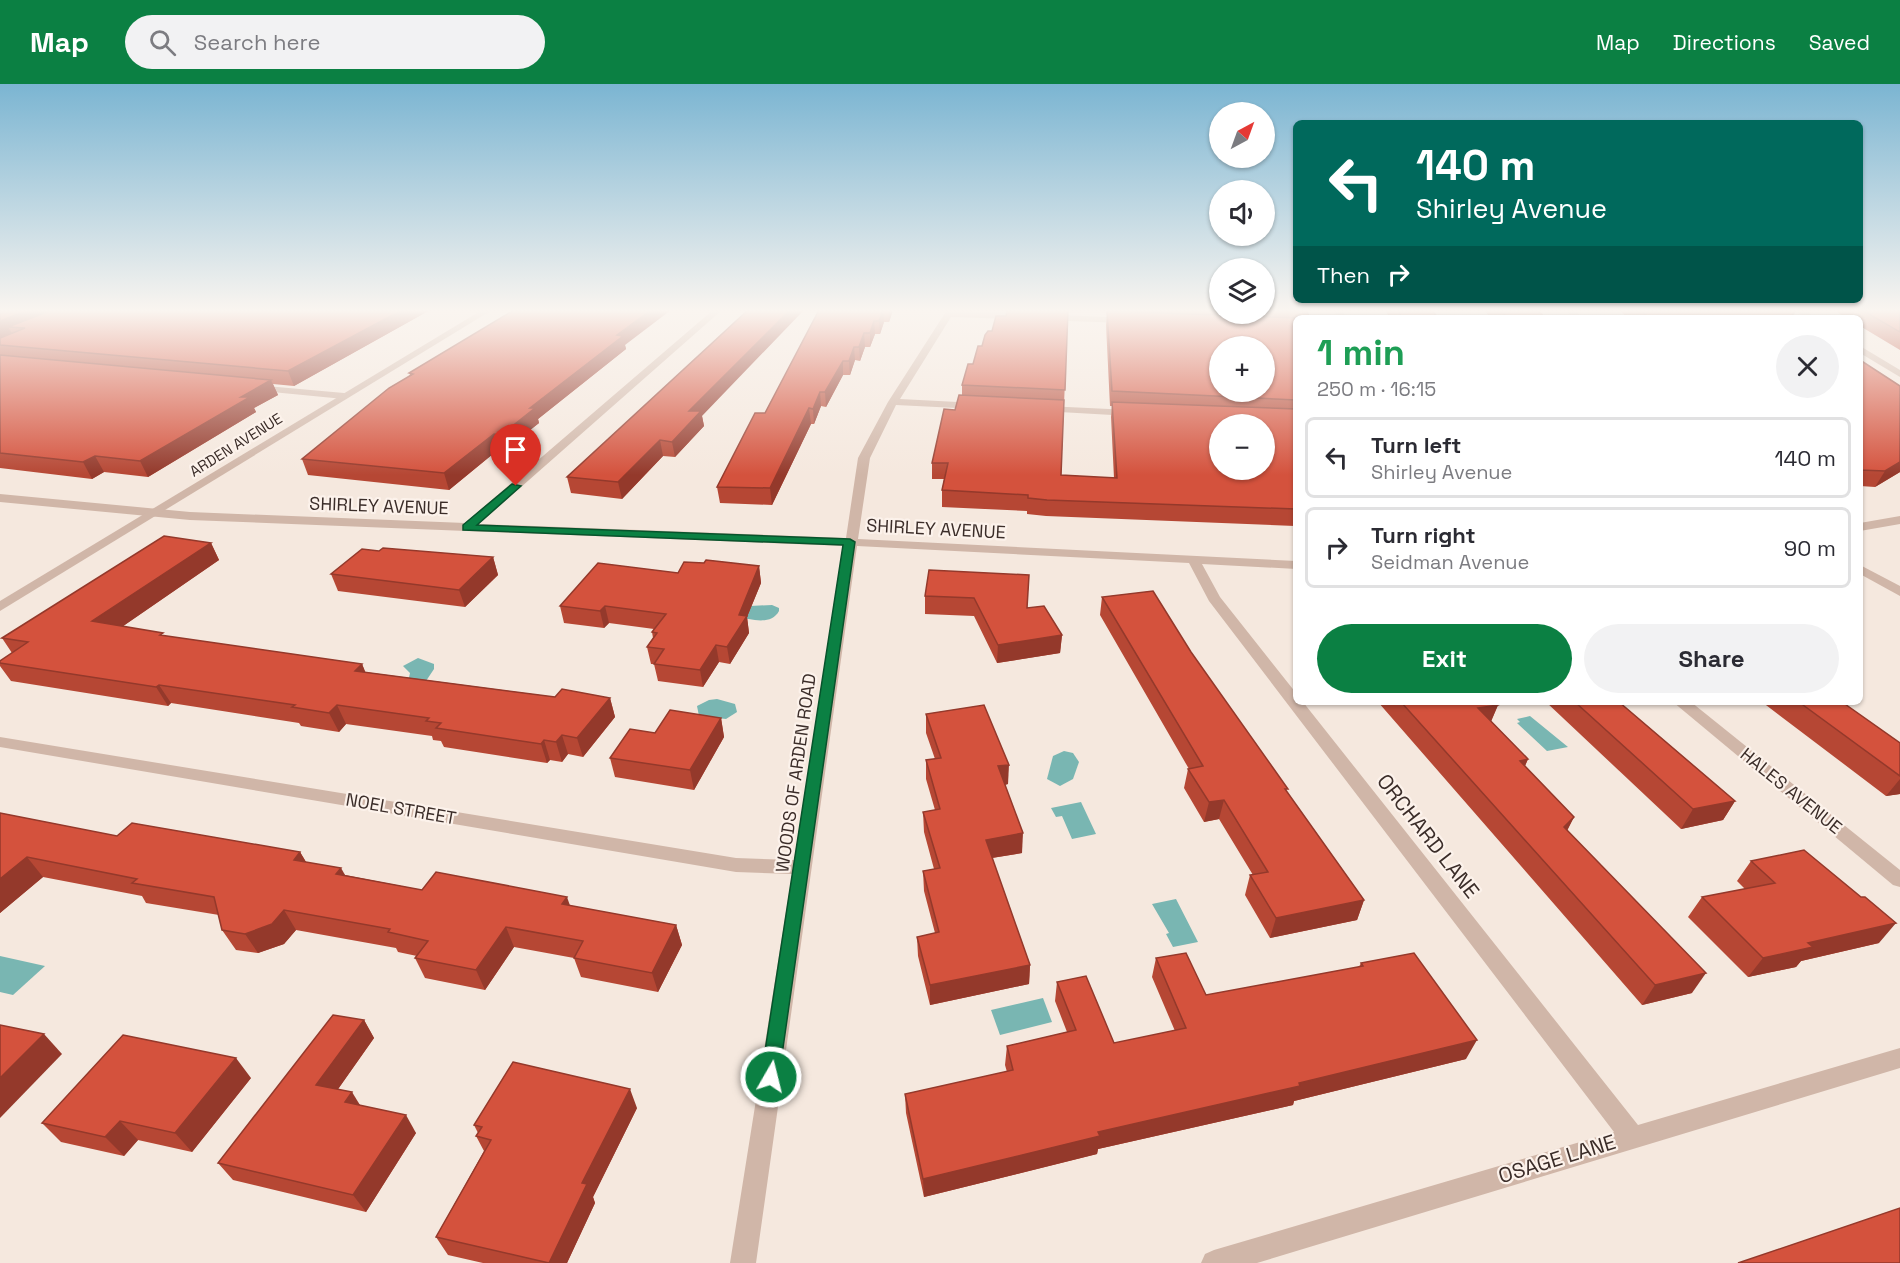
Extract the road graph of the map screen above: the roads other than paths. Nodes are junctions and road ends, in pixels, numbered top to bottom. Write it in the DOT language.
graph roads {
  1 [pos="396,365"];
  2 [pos="654,365"];
  3 [pos="916,365"];
  4 [pos="1886,365"];
  5 [pos="1900,374"];
  6 [pos="244,387"];
  7 [pos="344,396"];
  8 [pos="893,402"];
  9 [pos="988,406"];
  10 [pos="1035,408"];
  11 [pos="1142,413"];
  12 [pos="0,498"];
  13 [pos="153,514"];
  14 [pos="1900,520"];
  15 [pos="1863,526"];
  16 [pos="467,528"];
  17 [pos="850,542"];
  18 [pos="1194,561"];
  19 [pos="1293,565"];
  20 [pos="1863,571"];
  21 [pos="1900,592"];
  22 [pos="0,607"];
  23 [pos="1293,700"];
  24 [pos="1297,705"];
  25 [pos="1686,705"];
  26 [pos="0,742"];
  27 [pos="802,867"];
  28 [pos="1900,880"];
  29 [pos="1900,1058"];
  30 [pos="1632,1136"];
  31 [pos="743,1263"];
  32 [pos="1214,1263"];
  1 -- 7 [label="street, ARDEN AVENUE"];
  2 -- 16 [label="street"];
  3 -- 8 [label="street, WOODS OF ARDEN ROAD"];
  4 -- 5 [label="street"];
  6 -- 7 [label="street"];
  7 -- 13 [label="street, ARDEN AVENUE"];
  8 -- 9 [label="street"];
  8 -- 17 [label="street, WOODS OF ARDEN ROAD"];
  10 -- 11 [label="street"];
  12 -- 13 [label="street, SHIRLEY AVENUE"];
  13 -- 16 [label="street, SHIRLEY AVENUE"];
  13 -- 22 [label="street, ARDEN AVENUE"];
  14 -- 15 [label="street"];
  16 -- 17 [label="street, SHIRLEY AVENUE"];
  17 -- 18 [label="street, SHIRLEY AVENUE"];
  17 -- 27 [label="street, WOODS OF ARDEN ROAD"];
  18 -- 19 [label="street, SHIRLEY AVENUE"];
  18 -- 23 [label="street, ORCHARD LANE"];
  20 -- 21 [label="street"];
  24 -- 30 [label="street, ORCHARD LANE"];
  25 -- 28 [label="street, HALES AVENUE"];
  26 -- 27 [label="street, NOEL STREET"];
  27 -- 31 [label="street, WOODS OF ARDEN ROAD"];
  29 -- 30 [label="street, OSAGE LANE"];
  30 -- 32 [label="street, OSAGE LANE"];
}
